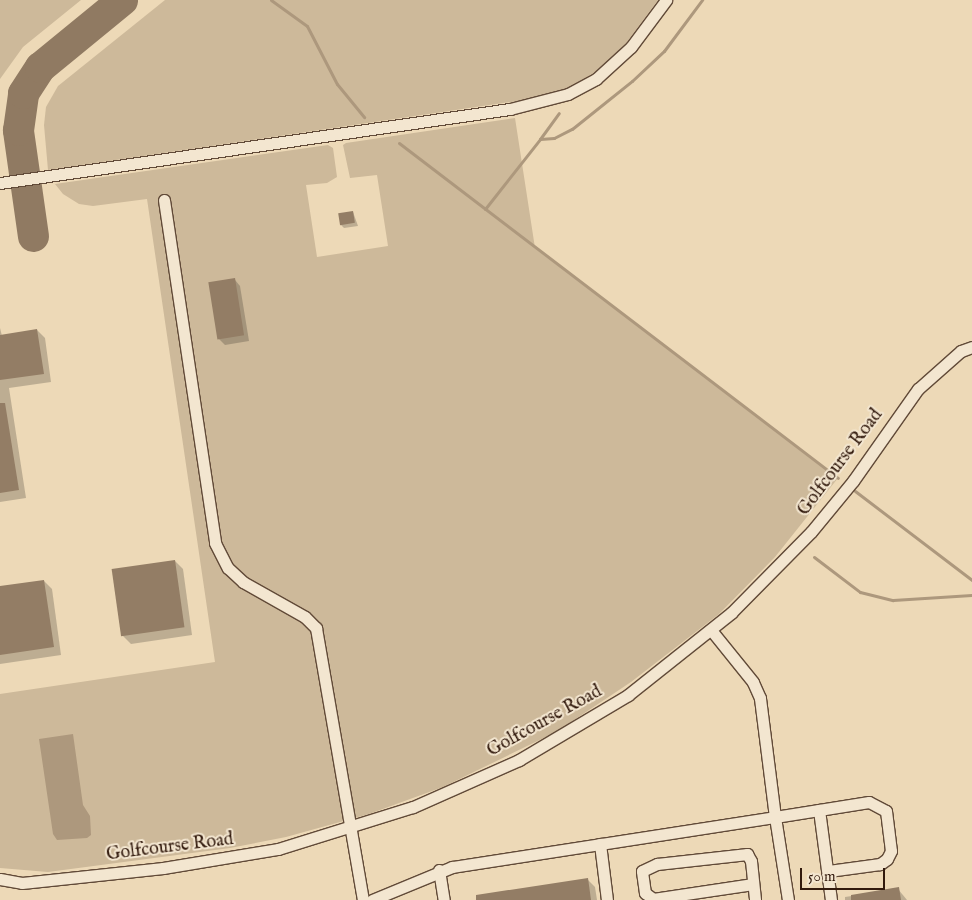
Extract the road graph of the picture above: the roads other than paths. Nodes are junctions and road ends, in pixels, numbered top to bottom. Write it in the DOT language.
graph roads {
  1 [pos="666,0"];
  2 [pos="0,183"];
  3 [pos="164,200"];
  4 [pos="972,347"];
  5 [pos="710,630"];
  6 [pos="819,810"];
  7 [pos="776,817"];
  8 [pos="349,829"];
  9 [pos="600,844"];
  10 [pos="439,870"];
  11 [pos="828,871"];
  12 [pos="0,879"];
  13 [pos="753,884"];
  14 [pos="706,896"];
  15 [pos="385,898"];
  16 [pos="671,898"];
  17 [pos="363,900"];
  18 [pos="372,900"];
  19 [pos="444,900"];
  20 [pos="608,900"];
  21 [pos="756,900"];
  22 [pos="788,900"];
  23 [pos="832,900"];
  1 -- 2 [label="street"];
  3 -- 8 [label="street"];
  4 -- 5 [label="street, Golfcourse Road"];
  5 -- 7 [label="street"];
  5 -- 8 [label="street, Golfcourse Road"];
  6 -- 7 [label="street"];
  6 -- 11 [label="street"];
  6 -- 11 [label="street"];
  7 -- 9 [label="street"];
  7 -- 22 [label="street"];
  8 -- 12 [label="street, Golfcourse Road"];
  8 -- 17 [label="street"];
  9 -- 10 [label="street"];
  9 -- 20 [label="street"];
  10 -- 15 [label="street"];
  10 -- 19 [label="street"];
  11 -- 23 [label="street"];
  13 -- 14 [label="street"];
  13 -- 16 [label="street"];
  13 -- 21 [label="street"];
  14 -- 16 [label="street"];
  15 -- 18 [label="street"];
}
